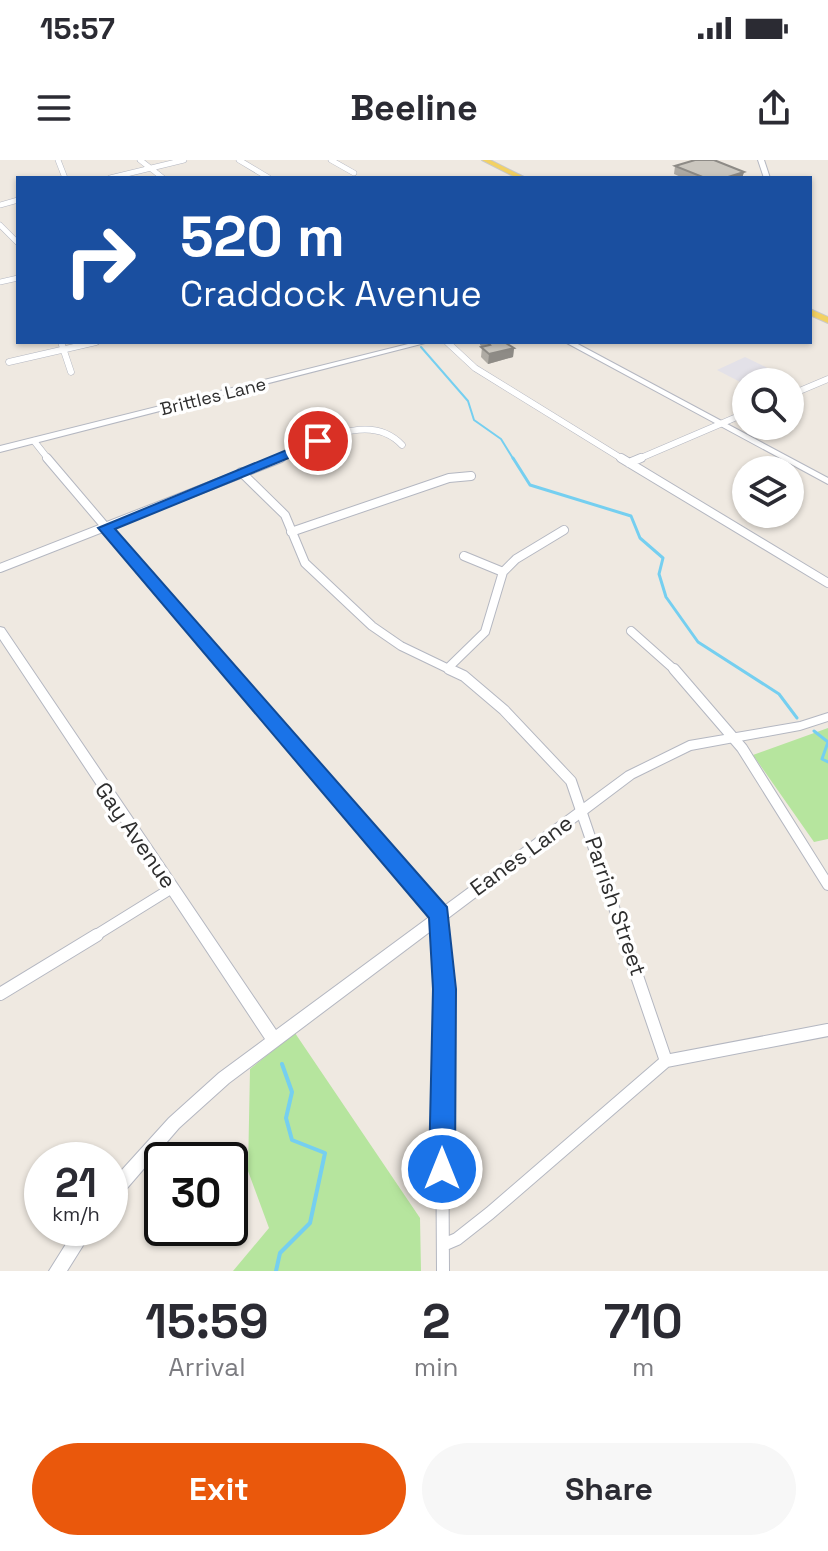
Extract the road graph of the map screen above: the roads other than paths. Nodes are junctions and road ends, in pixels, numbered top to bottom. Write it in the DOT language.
graph roads {
  1 [pos="140,160"];
  2 [pos="184,160"];
  3 [pos="239,160"];
  4 [pos="331,160"];
  5 [pos="485,160"];
  6 [pos="149,168"];
  7 [pos="354,173"];
  8 [pos="118,176"];
  9 [pos="160,176"];
  10 [pos="266,176"];
  11 [pos="519,176"];
  12 [pos="0,225"];
  13 [pos="16,241"];
  14 [pos="61,344"];
  15 [pos="89,344"];
  16 [pos="417,344"];
  17 [pos="449,344"];
  18 [pos="573,344"];
  19 [pos="63,351"];
  20 [pos="9,362"];
  21 [pos="71,372"];
  22 [pos="828,379"];
  23 [pos="819,383"];
  24 [pos="828,388"];
  25 [pos="804,389"];
  26 [pos="732,419"];
  27 [pos="721,424"];
  28 [pos="34,441"];
  29 [pos="402,445"];
  30 [pos="0,449"];
  31 [pos="629,463"];
  32 [pos="241,472"];
  33 [pos="471,476"];
  34 [pos="828,481"];
  35 [pos="106,528"];
  36 [pos="564,530"];
  37 [pos="291,532"];
  38 [pos="464,556"];
  39 [pos="0,568"];
  40 [pos="503,572"];
  41 [pos="828,583"];
  42 [pos="0,631"];
  43 [pos="631,631"];
  44 [pos="448,668"];
  45 [pos="828,717"];
  46 [pos="734,739"];
  47 [pos="583,809"];
  48 [pos="828,885"];
  49 [pos="172,888"];
  50 [pos="440,914"];
  51 [pos="0,994"];
  52 [pos="828,1030"];
  53 [pos="273,1038"];
  54 [pos="666,1061"];
  55 [pos="128,1175"];
  56 [pos="443,1245"];
  57 [pos="74,1246"];
  58 [pos="57,1271"];
  59 [pos="443,1271"];
  1 -- 6 [label="street"];
  2 -- 6 [label="street"];
  3 -- 10 [label="street"];
  4 -- 7 [label="street"];
  5 -- 11 [label="main road"];
  6 -- 8 [label="street"];
  6 -- 9 [label="street"];
  12 -- 13 [label="street"];
  14 -- 19 [label="street"];
  15 -- 19 [label="street"];
  16 -- 28 [label="main road, Brittles Lane"];
  17 -- 31 [label="street"];
  18 -- 27 [label="street"];
  19 -- 20 [label="street"];
  19 -- 21 [label="street"];
  22 -- 23 [label="street"];
  23 -- 24 [label="street"];
  23 -- 25 [label="street"];
  26 -- 27 [label="street"];
  27 -- 31 [label="street"];
  27 -- 34 [label="street"];
  28 -- 30 [label="main road, Brittles Lane"];
  28 -- 35 [label="street"];
  29 -- 32 [label="street"];
  31 -- 41 [label="street"];
  32 -- 35 [label="street"];
  32 -- 37 [label="street, Parrish Street"];
  33 -- 37 [label="street"];
  35 -- 39 [label="street"];
  35 -- 50 [label="street"];
  36 -- 40 [label="street"];
  37 -- 44 [label="street, Parrish Street"];
  38 -- 40 [label="street"];
  40 -- 44 [label="street"];
  42 -- 49 [label="street, Gay Avenue"];
  43 -- 46 [label="street"];
  44 -- 47 [label="street, Parrish Street"];
  45 -- 46 [label="street, Eanes Lane"];
  46 -- 47 [label="street, Eanes Lane"];
  46 -- 48 [label="street"];
  47 -- 50 [label="street, Eanes Lane"];
  47 -- 54 [label="street, Parrish Street"];
  49 -- 51 [label="street"];
  49 -- 53 [label="street, Gay Avenue"];
  50 -- 53 [label="street, Eanes Lane"];
  50 -- 56 [label="street"];
  52 -- 54 [label="street"];
  53 -- 55 [label="street, Eanes Lane"];
  54 -- 56 [label="street"];
  56 -- 59 [label="street"];
  57 -- 58 [label="street"];
}
